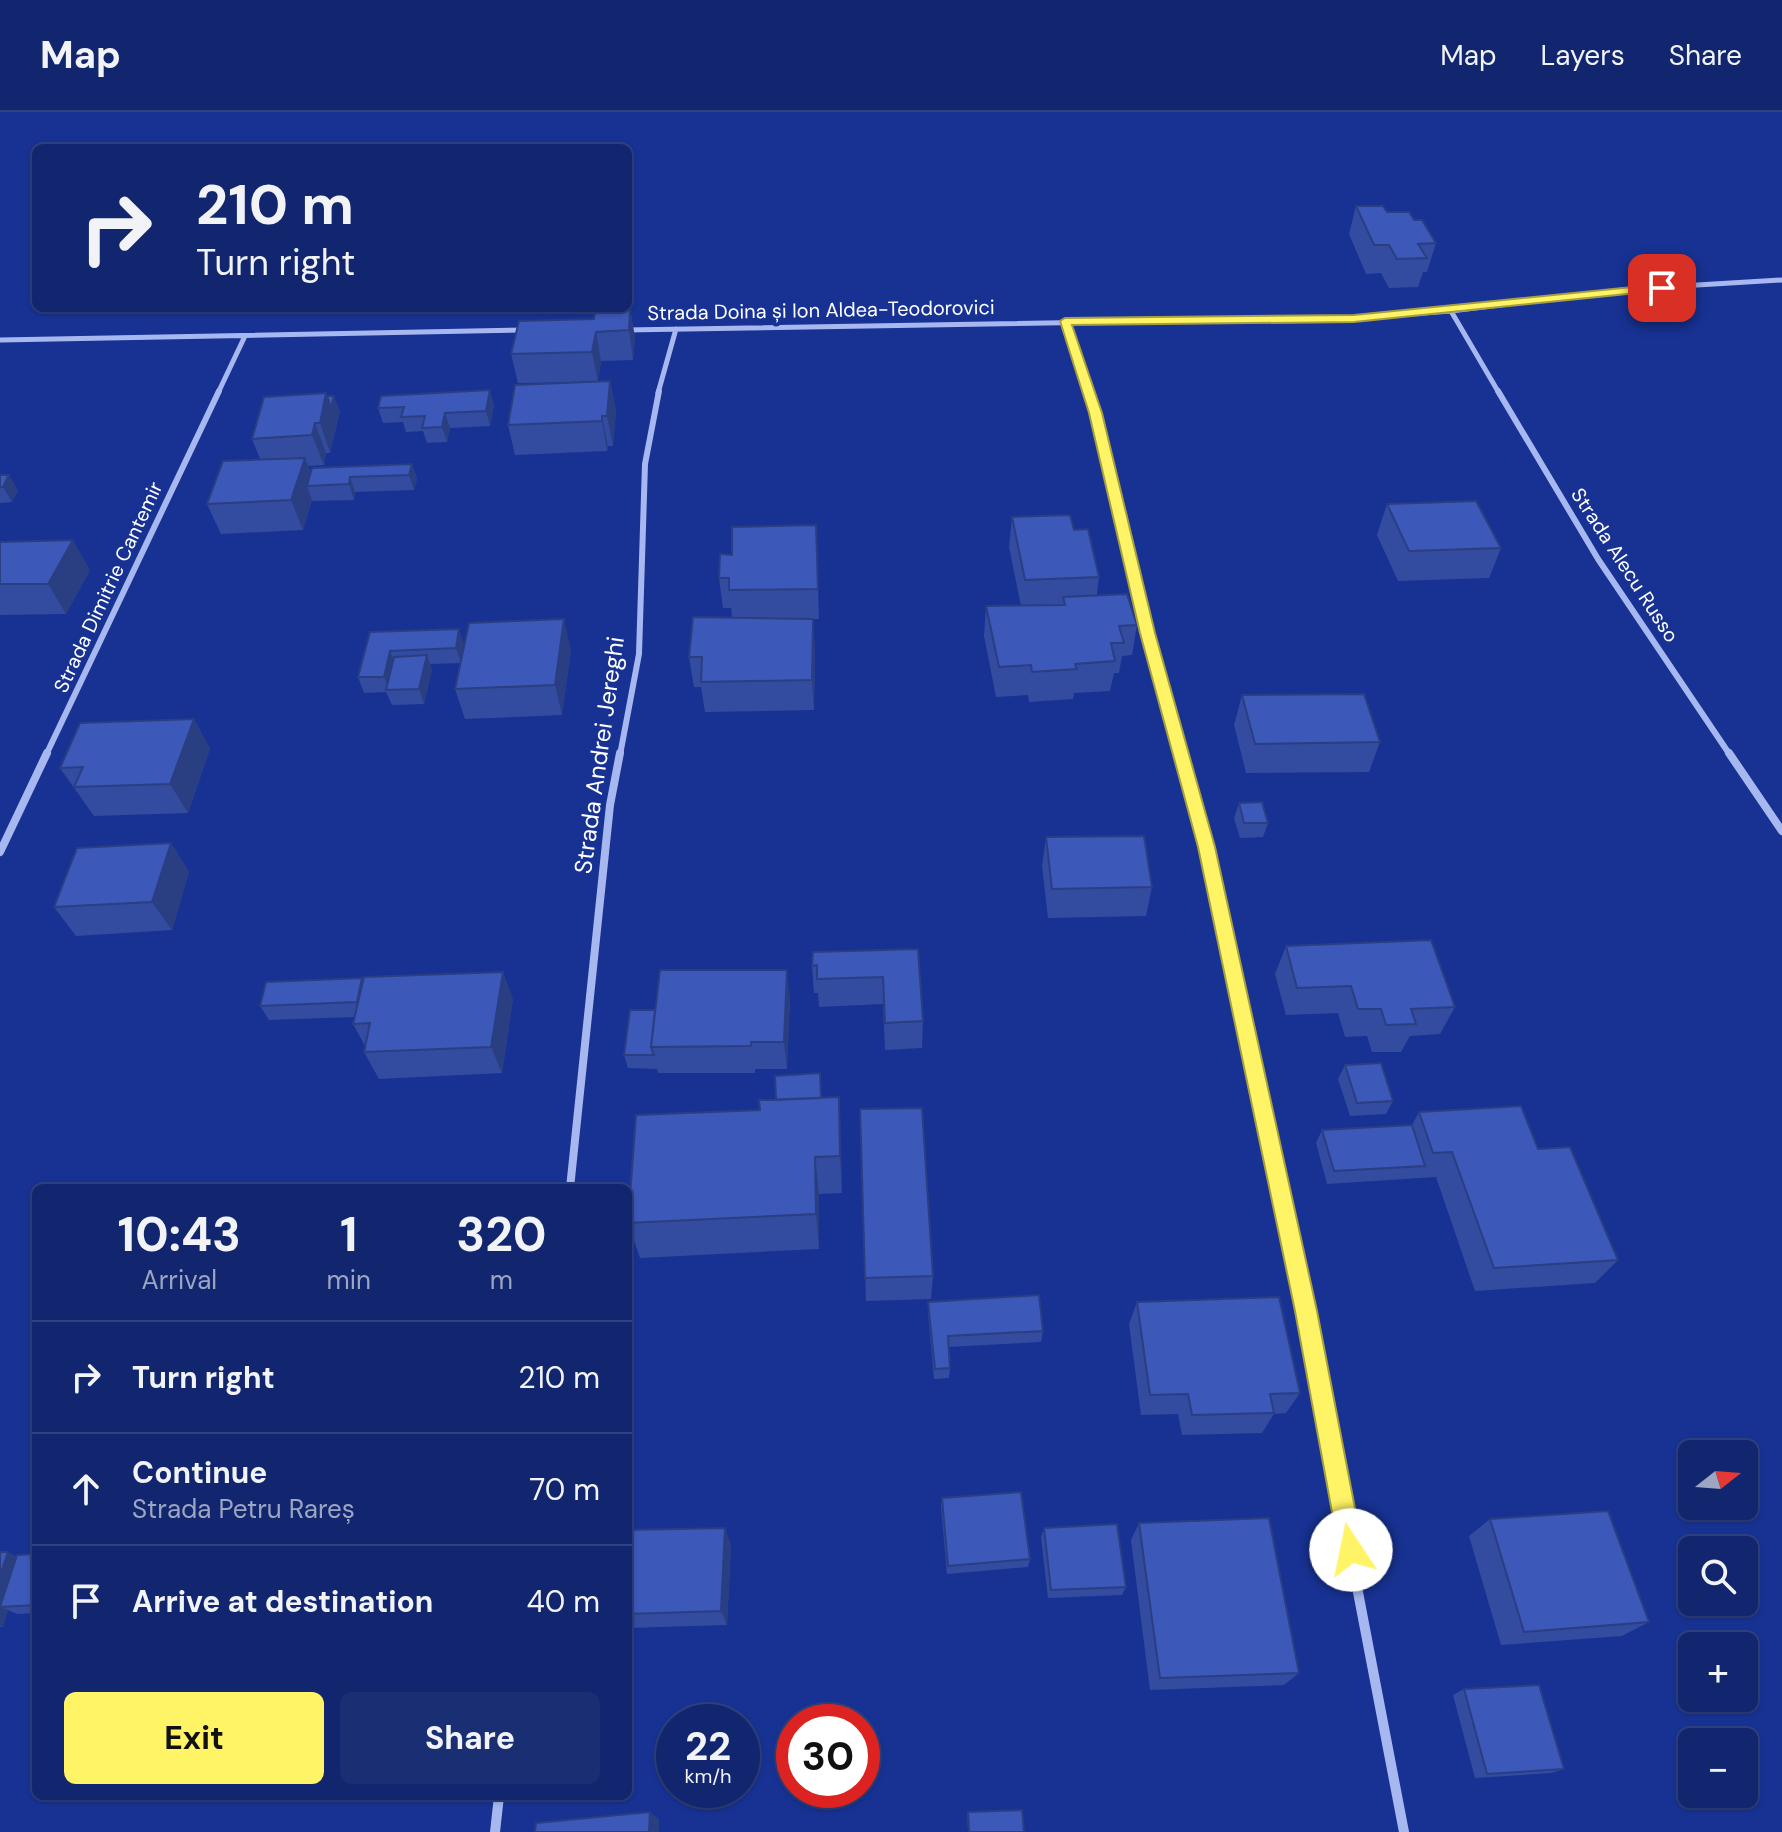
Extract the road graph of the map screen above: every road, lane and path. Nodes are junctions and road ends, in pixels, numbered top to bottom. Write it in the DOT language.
graph roads {
  1 [pos="1782,280"];
  2 [pos="1451,311"];
  3 [pos="1065,321"];
  4 [pos="676,329"];
  5 [pos="533,330"];
  6 [pos="612,330"];
  7 [pos="245,336"];
  8 [pos="0,340"];
  9 [pos="1782,831"];
  10 [pos="0,852"];
  11 [pos="570,1184"];
  12 [pos="499,1800"];
  13 [pos="495,1832"];
  14 [pos="1404,1832"];
  1 -- 2 [label="street, Strada Doina și Ion Aldea-Teodorovici"];
  2 -- 3 [label="street, Strada Doina și Ion Aldea-Teodorovici"];
  2 -- 9 [label="street, Strada Alecu Russo"];
  3 -- 4 [label="street, Strada Doina și Ion Aldea-Teodorovici"];
  3 -- 14 [label="street"];
  4 -- 6 [label="street, Strada Doina și Ion Aldea-Teodorovici"];
  4 -- 11 [label="street, Strada Andrei Jereghi"];
  5 -- 7 [label="street"];
  7 -- 8 [label="street"];
  7 -- 10 [label="street, Strada Dimitrie Cantemir"];
  12 -- 13 [label="street"];
}
